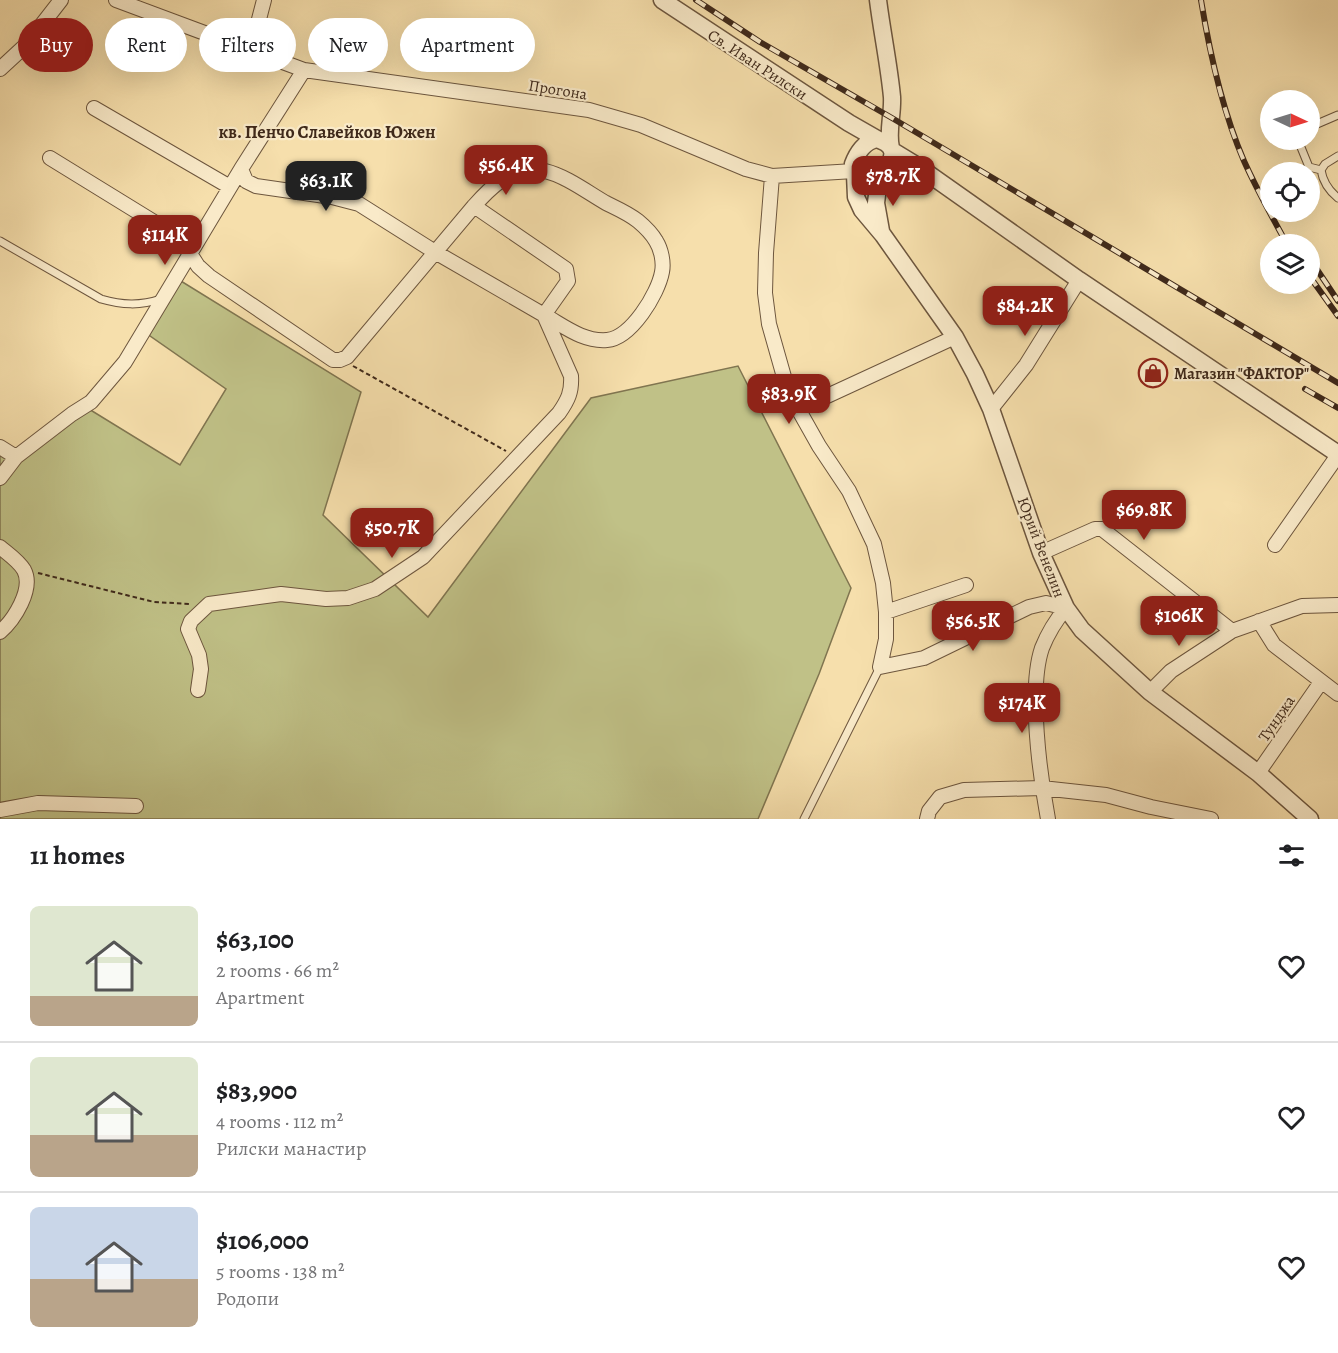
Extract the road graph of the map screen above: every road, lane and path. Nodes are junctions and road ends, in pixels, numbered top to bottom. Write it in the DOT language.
graph roads {
  1 [pos="61,0"];
  2 [pos="116,0"];
  3 [pos="264,0"];
  4 [pos="662,0"];
  5 [pos="878,0"];
  6 [pos="259,18"];
  7 [pos="199,31"];
  8 [pos="296,67"];
  9 [pos="0,69"];
  10 [pos="304,70"];
  11 [pos="93,108"];
  12 [pos="1338,115"];
  13 [pos="1320,123"];
  14 [pos="884,145"];
  15 [pos="1302,150"];
  16 [pos="1338,156"];
  17 [pos="50,158"];
  18 [pos="241,169"];
  19 [pos="1321,170"];
  20 [pos="855,172"];
  21 [pos="772,176"];
  22 [pos="879,179"];
  23 [pos="230,187"];
  24 [pos="1338,198"];
  25 [pos="474,206"];
  26 [pos="883,235"];
  27 [pos="0,241"];
  28 [pos="435,252"];
  29 [pos="191,255"];
  30 [pos="1079,280"];
  31 [pos="163,298"];
  32 [pos="544,315"];
  33 [pos="955,337"];
  34 [pos="347,357"];
  35 [pos="799,409"];
  36 [pos="992,409"];
  37 [pos="0,447"];
  38 [pos="1338,454"];
  39 [pos="16,457"];
  40 [pos="518,457"];
  41 [pos="0,478"];
  42 [pos="1275,545"];
  43 [pos="0,547"];
  44 [pos="1041,553"];
  45 [pos="24,569"];
  46 [pos="966,585"];
  47 [pos="209,604"];
  48 [pos="1338,605"];
  49 [pos="1066,608"];
  50 [pos="886,612"];
  51 [pos="1259,621"];
  52 [pos="1232,631"];
  53 [pos="0,632"];
  54 [pos="880,667"];
  55 [pos="1321,682"];
  56 [pos="198,690"];
  57 [pos="1150,692"];
  58 [pos="1338,694"];
  59 [pos="1258,774"];
  60 [pos="1042,788"];
  61 [pos="136,806"];
  62 [pos="0,810"];
  63 [pos="1155,813"];
  64 [pos="804,819"];
  65 [pos="927,819"];
  66 [pos="1048,819"];
  67 [pos="1211,819"];
  68 [pos="1310,819"];
  1 -- 9 [label="street"];
  2 -- 7 [label="street, Прогона"];
  3 -- 6 [label="street"];
  4 -- 14 [label="street, Св. Иван Рилски"];
  5 -- 14 [label="street"];
  8 -- 10 [label="street, Прогона"];
  10 -- 18 [label="street"];
  10 -- 21 [label="street, Прогона"];
  11 -- 23 [label="street"];
  12 -- 13 [label="lane"];
  14 -- 20 [label="street"];
  14 -- 22 [label="street"];
  14 -- 30 [label="street, Св. Иван Рилски"];
  15 -- 19 [label="lane"];
  16 -- 19 [label="lane"];
  17 -- 29 [label="street"];
  18 -- 23 [label="street"];
  18 -- 28 [label="street"];
  19 -- 24 [label="lane"];
  20 -- 21 [label="street, Прогона"];
  20 -- 22 [label="street"];
  20 -- 26 [label="street, Юрий Венелин"];
  21 -- 35 [label="street"];
  22 -- 26 [label="street, Юрий Венелин"];
  23 -- 29 [label="street"];
  25 -- 28 [label="street"];
  25 -- 32 [label="street"];
  25 -- 32 [label="street"];
  26 -- 33 [label="street, Юрий Венелин"];
  27 -- 31 [label="lane"];
  28 -- 32 [label="street"];
  28 -- 34 [label="street"];
  29 -- 31 [label="street"];
  29 -- 34 [label="street"];
  30 -- 36 [label="street"];
  30 -- 38 [label="street, Св. Иван Рилски"];
  31 -- 39 [label="street"];
  32 -- 40 [label="street"];
  33 -- 35 [label="street"];
  33 -- 36 [label="street, Юрий Венелин"];
  34 -- 40 [label="path"];
  35 -- 50 [label="street"];
  36 -- 44 [label="street, Юрий Венелин"];
  37 -- 39 [label="street"];
  38 -- 42 [label="street"];
  39 -- 41 [label="street"];
  40 -- 47 [label="street"];
  43 -- 45 [label="street"];
  44 -- 49 [label="street, Юрий Венелин"];
  44 -- 52 [label="street"];
  45 -- 47 [label="path"];
  45 -- 53 [label="street"];
  46 -- 50 [label="street"];
  47 -- 56 [label="street"];
  48 -- 51 [label="street"];
  49 -- 54 [label="street"];
  49 -- 57 [label="street, Юрий Венелин"];
  49 -- 60 [label="street"];
  50 -- 54 [label="street"];
  51 -- 52 [label="street"];
  51 -- 55 [label="street"];
  52 -- 57 [label="street"];
  54 -- 64 [label="lane"];
  55 -- 58 [label="street"];
  55 -- 59 [label="street, Тунджа"];
  57 -- 59 [label="street, Юрий Венелин"];
  59 -- 68 [label="street, Юрий Венелин"];
  60 -- 63 [label="street"];
  60 -- 65 [label="street"];
  60 -- 66 [label="street"];
  61 -- 62 [label="street"];
  63 -- 67 [label="street"];
}
